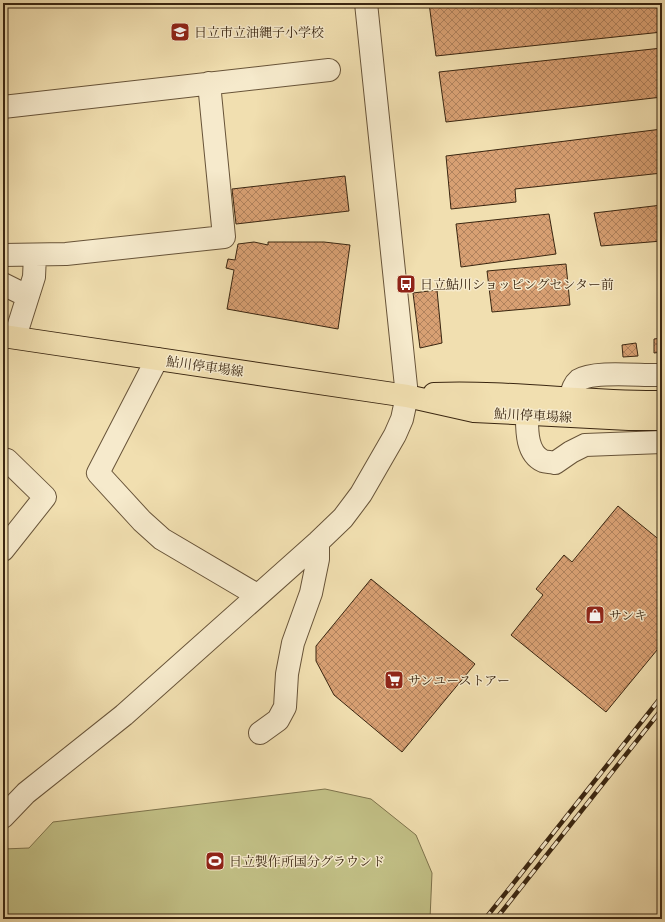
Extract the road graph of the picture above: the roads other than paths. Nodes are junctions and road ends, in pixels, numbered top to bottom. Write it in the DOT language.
graph roads {
  1 [pos="366,3"];
  2 [pos="329,70"];
  3 [pos="209,83"];
  4 [pos="3,107"];
  5 [pos="3,255"];
  6 [pos="36,255"];
  7 [pos="3,284"];
  8 [pos="27,296"];
  9 [pos="9,337"];
  10 [pos="156,359"];
  11 [pos="662,375"];
  12 [pos="407,396"];
  13 [pos="570,399"];
  14 [pos="662,402"];
  15 [pos="527,415"];
  16 [pos="662,419"];
  17 [pos="662,442"];
  18 [pos="3,459"];
  19 [pos="318,542"];
  20 [pos="3,550"];
  21 [pos="257,595"];
  22 [pos="260,733"];
  23 [pos="3,817"];
  1 -- 12 [label="street"];
  2 -- 3 [label="street"];
  3 -- 4 [label="street"];
  3 -- 6 [label="street"];
  5 -- 6 [label="street"];
  6 -- 8 [label="street"];
  7 -- 8 [label="street"];
  8 -- 9 [label="street"];
  9 -- 10 [label="main road, 鮎川停車場線"];
  10 -- 12 [label="main road, 鮎川停車場線"];
  10 -- 21 [label="street"];
  11 -- 13 [label="street"];
  12 -- 13 [label="main road, 鮎川停車場線"];
  12 -- 15 [label="main road, 鮎川停車場線"];
  12 -- 19 [label="street"];
  13 -- 14 [label="main road, 鮎川停車場線"];
  15 -- 16 [label="main road, 鮎川停車場線"];
  15 -- 17 [label="street"];
  18 -- 20 [label="street"];
  19 -- 21 [label="street"];
  19 -- 22 [label="street"];
  21 -- 23 [label="street"];
}
